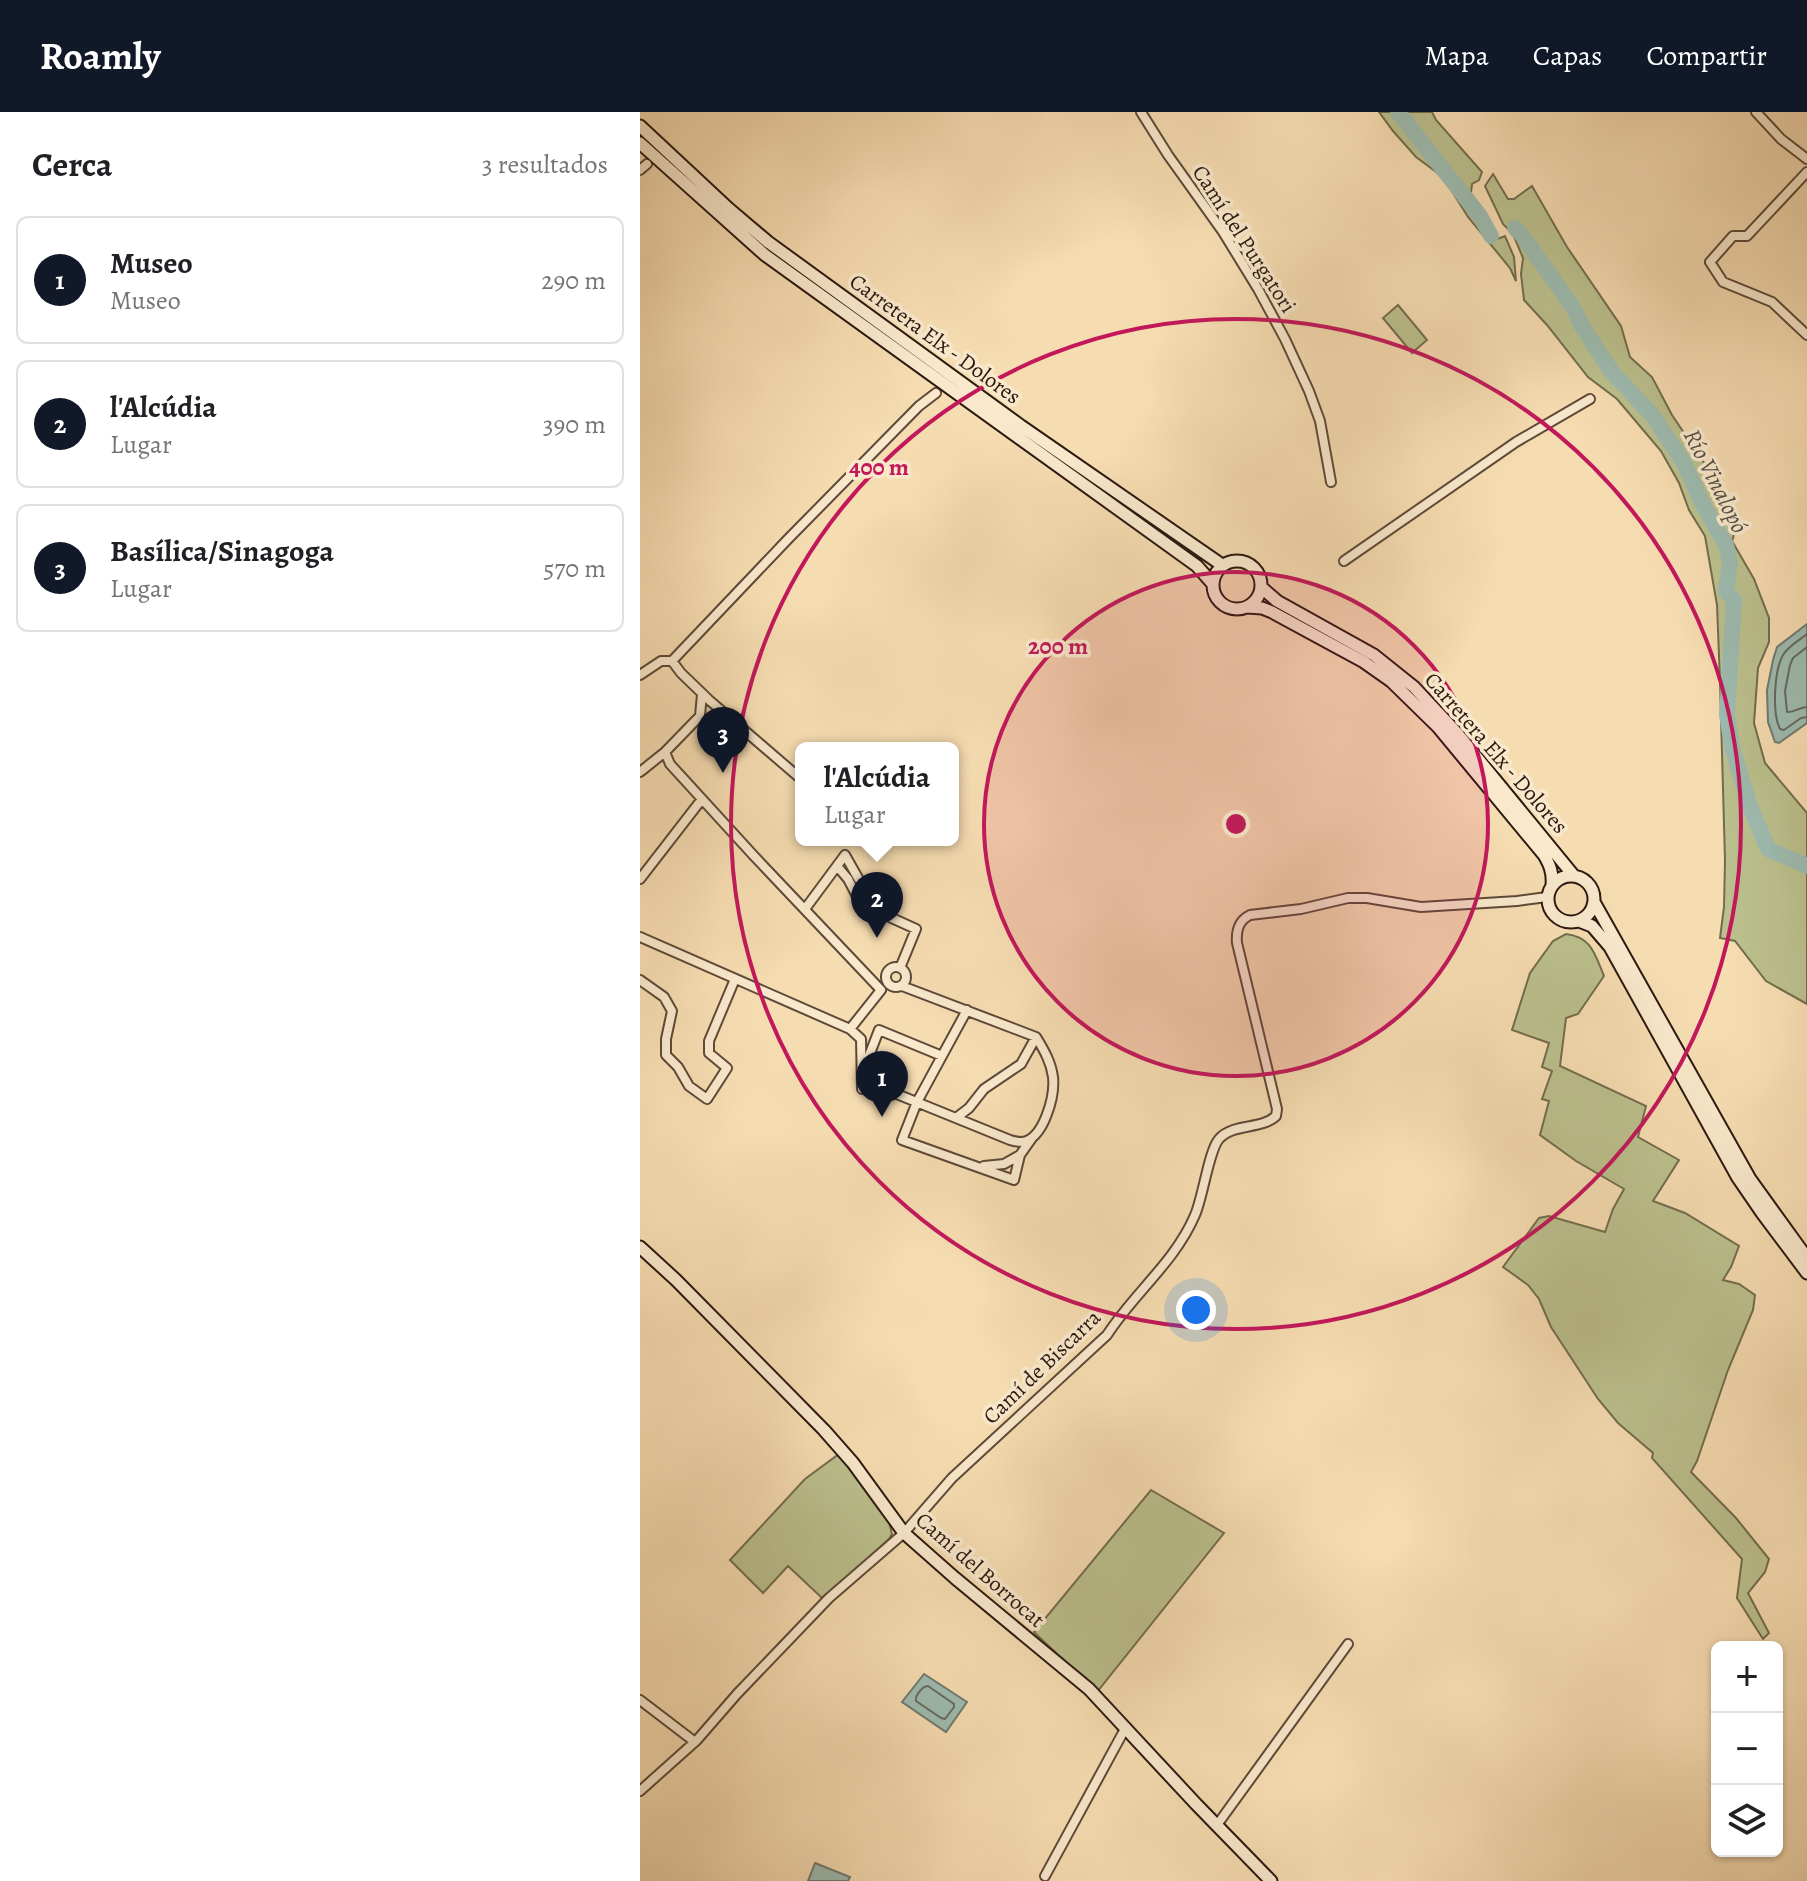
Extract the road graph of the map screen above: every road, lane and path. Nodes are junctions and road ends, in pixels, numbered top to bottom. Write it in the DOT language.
graph roads {
  1 [pos="1141,112"];
  2 [pos="1756,112"];
  3 [pos="640,126"];
  4 [pos="640,143"];
  5 [pos="1807,159"];
  6 [pos="1807,172"];
  7 [pos="1807,335"];
  8 [pos="936,393"];
  9 [pos="1590,399"];
  10 [pos="1331,482"];
  11 [pos="1344,561"];
  12 [pos="1222,565"];
  13 [pos="1212,583"];
  14 [pos="1261,587"];
  15 [pos="1247,607"];
  16 [pos="672,661"];
  17 [pos="640,675"];
  18 [pos="706,697"];
  19 [pos="665,752"];
  20 [pos="640,772"];
  21 [pos="795,774"];
  22 [pos="702,799"];
  23 [pos="837,866"];
  24 [pos="1574,876"];
  25 [pos="640,879"];
  26 [pos="1552,885"];
  27 [pos="879,888"];
  28 [pos="1547,897"];
  29 [pos="1594,902"];
  30 [pos="805,909"];
  31 [pos="1579,921"];
  32 [pos="640,937"];
  33 [pos="900,968"];
  34 [pos="735,979"];
  35 [pos="640,980"];
  36 [pos="884,986"];
  37 [pos="902,986"];
  38 [pos="967,1010"];
  39 [pos="850,1029"];
  40 [pos="1036,1037"];
  41 [pos="942,1056"];
  42 [pos="862,1074"];
  43 [pos="862,1089"];
  44 [pos="917,1102"];
  45 [pos="956,1118"];
  46 [pos="1033,1138"];
  47 [pos="1020,1155"];
  48 [pos="975,1166"];
  49 [pos="640,1247"];
  50 [pos="1807,1258"];
  51 [pos="1807,1273"];
  52 [pos="904,1533"];
  53 [pos="1348,1644"];
  54 [pos="640,1700"];
  55 [pos="1126,1727"];
  56 [pos="695,1742"];
  57 [pos="640,1791"];
  58 [pos="1217,1825"];
  59 [pos="1045,1876"];
  60 [pos="1271,1881"];
  1 -- 10 [label="street, Camí del Purgatori"];
  2 -- 5 [label="street"];
  3 -- 12 [label="main road, Carretera Elx - Dolores"];
  4 -- 13 [label="main road, Carretera Elx - Dolores"];
  6 -- 7 [label="street"];
  8 -- 16 [label="street"];
  9 -- 11 [label="street"];
  12 -- 13 [label="main road"];
  12 -- 14 [label="main road"];
  13 -- 15 [label="main road"];
  14 -- 15 [label="main road"];
  14 -- 24 [label="main road, Carretera Elx - Dolores"];
  15 -- 26 [label="main road, Carretera Elx - Dolores"];
  16 -- 17 [label="street"];
  16 -- 18 [label="street"];
  18 -- 19 [label="street"];
  18 -- 21 [label="street"];
  19 -- 20 [label="street"];
  19 -- 22 [label="street"];
  22 -- 25 [label="street"];
  22 -- 30 [label="street"];
  23 -- 27 [label="street"];
  23 -- 30 [label="street"];
  23 -- 33 [label="street"];
  24 -- 26 [label="main road"];
  24 -- 29 [label="main road"];
  26 -- 28 [label="main road"];
  28 -- 31 [label="main road"];
  28 -- 52 [label="street, Camí de Biscarra"];
  29 -- 31 [label="main road"];
  29 -- 50 [label="main road"];
  30 -- 36 [label="street"];
  31 -- 51 [label="main road"];
  32 -- 34 [label="street"];
  33 -- 36 [label="street"];
  33 -- 37 [label="street"];
  34 -- 35 [label="street"];
  34 -- 39 [label="street"];
  36 -- 37 [label="street"];
  36 -- 39 [label="street"];
  37 -- 38 [label="street"];
  38 -- 40 [label="street"];
  38 -- 41 [label="street"];
  39 -- 42 [label="street"];
  40 -- 45 [label="street"];
  40 -- 46 [label="street"];
  41 -- 42 [label="street"];
  41 -- 44 [label="street"];
  42 -- 43 [label="street"];
  42 -- 44 [label="street"];
  44 -- 45 [label="street"];
  44 -- 48 [label="street"];
  45 -- 46 [label="street"];
  46 -- 47 [label="street"];
  47 -- 48 [label="street"];
  47 -- 48 [label="street"];
  49 -- 52 [label="main road, Camí del Borrocat"];
  52 -- 55 [label="main road, Camí del Borrocat"];
  52 -- 56 [label="street, Camí de Biscarra"];
  53 -- 58 [label="street"];
  54 -- 56 [label="street"];
  55 -- 58 [label="main road, Camí del Borrocat"];
  55 -- 59 [label="street"];
  56 -- 57 [label="street, Camí de Biscarra"];
  58 -- 60 [label="main road, Camí del Borrocat"];
}
